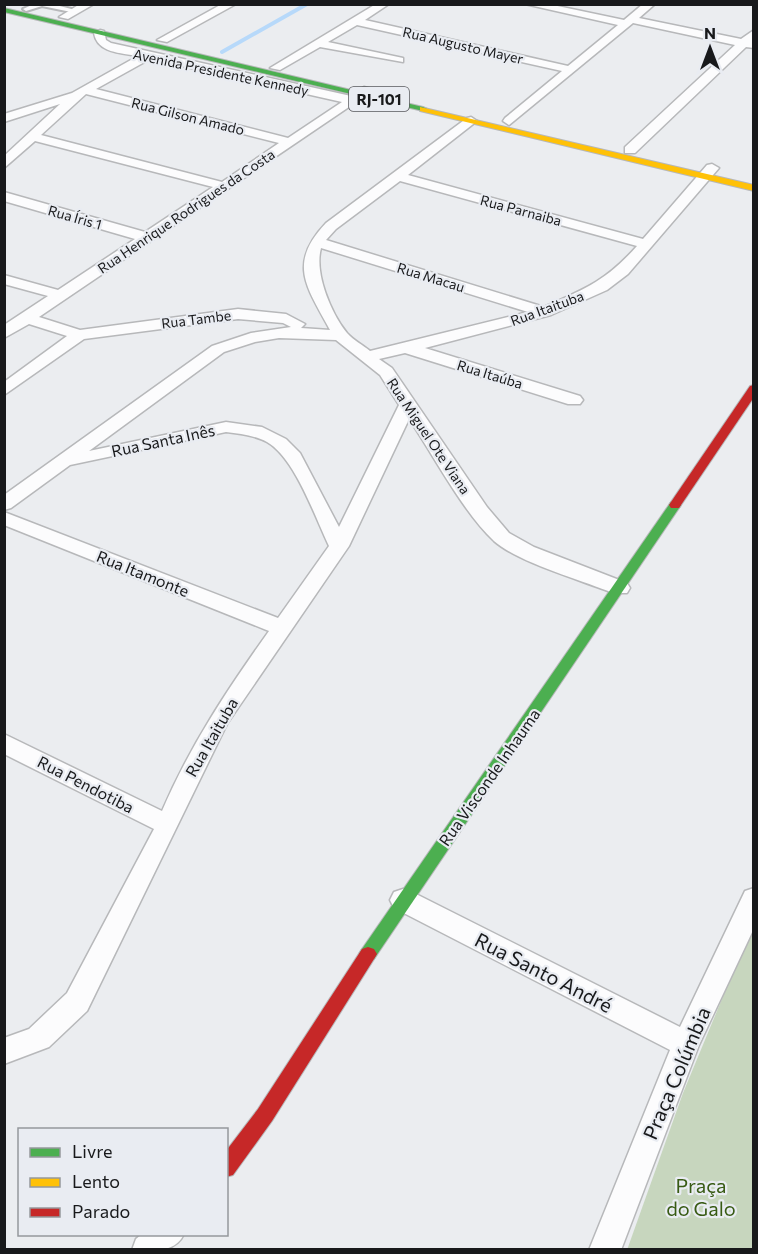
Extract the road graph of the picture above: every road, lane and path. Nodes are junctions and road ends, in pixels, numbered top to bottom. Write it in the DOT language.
graph roads {
  1 [pos="8,4"];
  2 [pos="41,4"];
  3 [pos="89,4"];
  4 [pos="231,4"];
  5 [pos="384,4"];
  6 [pos="530,4"];
  7 [pos="650,4"];
  8 [pos="26,9"];
  9 [pos="4,10"];
  10 [pos="70,14"];
  11 [pos="355,21"];
  12 [pos="630,22"];
  13 [pos="100,33"];
  14 [pos="753,33"];
  15 [pos="163,40"];
  16 [pos="318,43"];
  17 [pos="748,44"];
  18 [pos="147,56"];
  19 [pos="399,60"];
  20 [pos="276,68"];
  21 [pos="571,70"];
  22 [pos="81,92"];
  23 [pos="360,95"];
  24 [pos="4,118"];
  25 [pos="471,121"];
  26 [pos="509,122"];
  27 [pos="33,137"];
  28 [pos="290,142"];
  29 [pos="630,150"];
  30 [pos="4,164"];
  31 [pos="708,172"];
  32 [pos="397,176"];
  33 [pos="753,178"];
  34 [pos="223,186"];
  35 [pos="753,188"];
  36 [pos="4,196"];
  37 [pos="145,237"];
  38 [pos="316,242"];
  39 [pos="646,244"];
  40 [pos="4,279"];
  41 [pos="60,295"];
  42 [pos="545,312"];
  43 [pos="28,318"];
  44 [pos="4,333"];
  45 [pos="309,333"];
  46 [pos="79,335"];
  47 [pos="341,336"];
  48 [pos="406,348"];
  49 [pos="369,356"];
  50 [pos="753,388"];
  51 [pos="4,390"];
  52 [pos="574,400"];
  53 [pos="407,406"];
  54 [pos="67,461"];
  55 [pos="4,504"];
  56 [pos="4,518"];
  57 [pos="339,546"];
  58 [pos="620,588"];
  59 [pos="282,628"];
  60 [pos="4,743"];
  61 [pos="168,825"];
  62 [pos="753,899"];
  63 [pos="403,900"];
  64 [pos="686,1044"];
  65 [pos="4,1051"];
  66 [pos="228,1165"];
  67 [pos="166,1236"];
  68 [pos="147,1250"];
  69 [pos="605,1250"];
  1 -- 8 [label="main road, RJ-101"];
  2 -- 8 [label="lane"];
  2 -- 10 [label="lane"];
  3 -- 10 [label="street"];
  4 -- 15 [label="street"];
  5 -- 11 [label="street"];
  6 -- 12 [label="street"];
  7 -- 12 [label="street"];
  8 -- 10 [label="main road, RJ-101"];
  9 -- 13 [label="main road, RJ-101"];
  10 -- 15 [label="main road, RJ-101"];
  11 -- 16 [label="street"];
  11 -- 21 [label="street, Rua Augusto Mayer"];
  12 -- 17 [label="street"];
  12 -- 21 [label="street"];
  13 -- 18 [label="street, Avenida Presidente Kennedy"];
  13 -- 23 [label="main road, RJ-101"];
  14 -- 17 [label="street"];
  15 -- 20 [label="main road, RJ-101"];
  16 -- 19 [label="street"];
  16 -- 20 [label="street"];
  17 -- 29 [label="street"];
  18 -- 22 [label="street"];
  18 -- 23 [label="street, Avenida Presidente Kennedy"];
  20 -- 23 [label="main road, RJ-101"];
  21 -- 26 [label="street"];
  22 -- 24 [label="street"];
  22 -- 27 [label="street"];
  22 -- 28 [label="street, Rua Gilson Amado"];
  23 -- 25 [label="main road, RJ-101"];
  23 -- 26 [label="main road, RJ-101"];
  23 -- 28 [label="street, Rua Henrique Rodrigues da Costa"];
  25 -- 31 [label="main road, RJ-101"];
  25 -- 32 [label="street"];
  26 -- 29 [label="main road, RJ-101"];
  27 -- 30 [label="street"];
  27 -- 34 [label="street"];
  28 -- 34 [label="street, Rua Henrique Rodrigues da Costa"];
  29 -- 31 [label="main road, RJ-101"];
  31 -- 33 [label="main road, RJ-101"];
  31 -- 35 [label="main road, RJ-101"];
  31 -- 39 [label="street, Rua Itaituba"];
  32 -- 38 [label="street"];
  32 -- 39 [label="street, Rua Parnaiba"];
  34 -- 37 [label="street, Rua Henrique Rodrigues da Costa"];
  36 -- 37 [label="street, Rua Íris 1"];
  37 -- 41 [label="street, Rua Henrique Rodrigues da Costa"];
  38 -- 42 [label="street, Rua Macau"];
  38 -- 47 [label="street, Rua Miguel Ote Viana"];
  39 -- 42 [label="street, Rua Itaituba"];
  40 -- 41 [label="street"];
  41 -- 43 [label="street, Rua Henrique Rodrigues da Costa"];
  42 -- 48 [label="street, Rua Itaituba"];
  43 -- 44 [label="street, Rua Henrique Rodrigues da Costa"];
  43 -- 46 [label="street, Rua Tambe"];
  45 -- 46 [label="street, Rua Tambe"];
  45 -- 47 [label="street"];
  45 -- 54 [label="street"];
  46 -- 51 [label="street, Rua Tambe"];
  47 -- 49 [label="street, Rua Miguel Ote Viana"];
  48 -- 49 [label="street, Rua Itaituba"];
  48 -- 52 [label="street, Rua Itaúba"];
  49 -- 53 [label="street, Rua Miguel Ote Viana"];
  50 -- 58 [label="main road, Rua Visconde Inhauma"];
  53 -- 57 [label="street, Rua Itaituba"];
  53 -- 58 [label="street, Rua Miguel Ote Viana"];
  54 -- 55 [label="street"];
  54 -- 57 [label="street, Rua Santa Inês"];
  56 -- 59 [label="street, Rua Itamonte"];
  57 -- 59 [label="street, Rua Itaituba"];
  58 -- 63 [label="main road, Rua Visconde Inhauma"];
  59 -- 61 [label="street, Rua Itaituba"];
  60 -- 61 [label="street, Rua Pendotiba"];
  61 -- 65 [label="street, Rua Itaituba"];
  62 -- 64 [label="street, Praça Colúmbia"];
  63 -- 64 [label="street, Rua Santo André"];
  63 -- 66 [label="main road, Rua Visconde Inhauma"];
  64 -- 69 [label="street, Praça Colúmbia"];
  67 -- 68 [label="street"];
}
